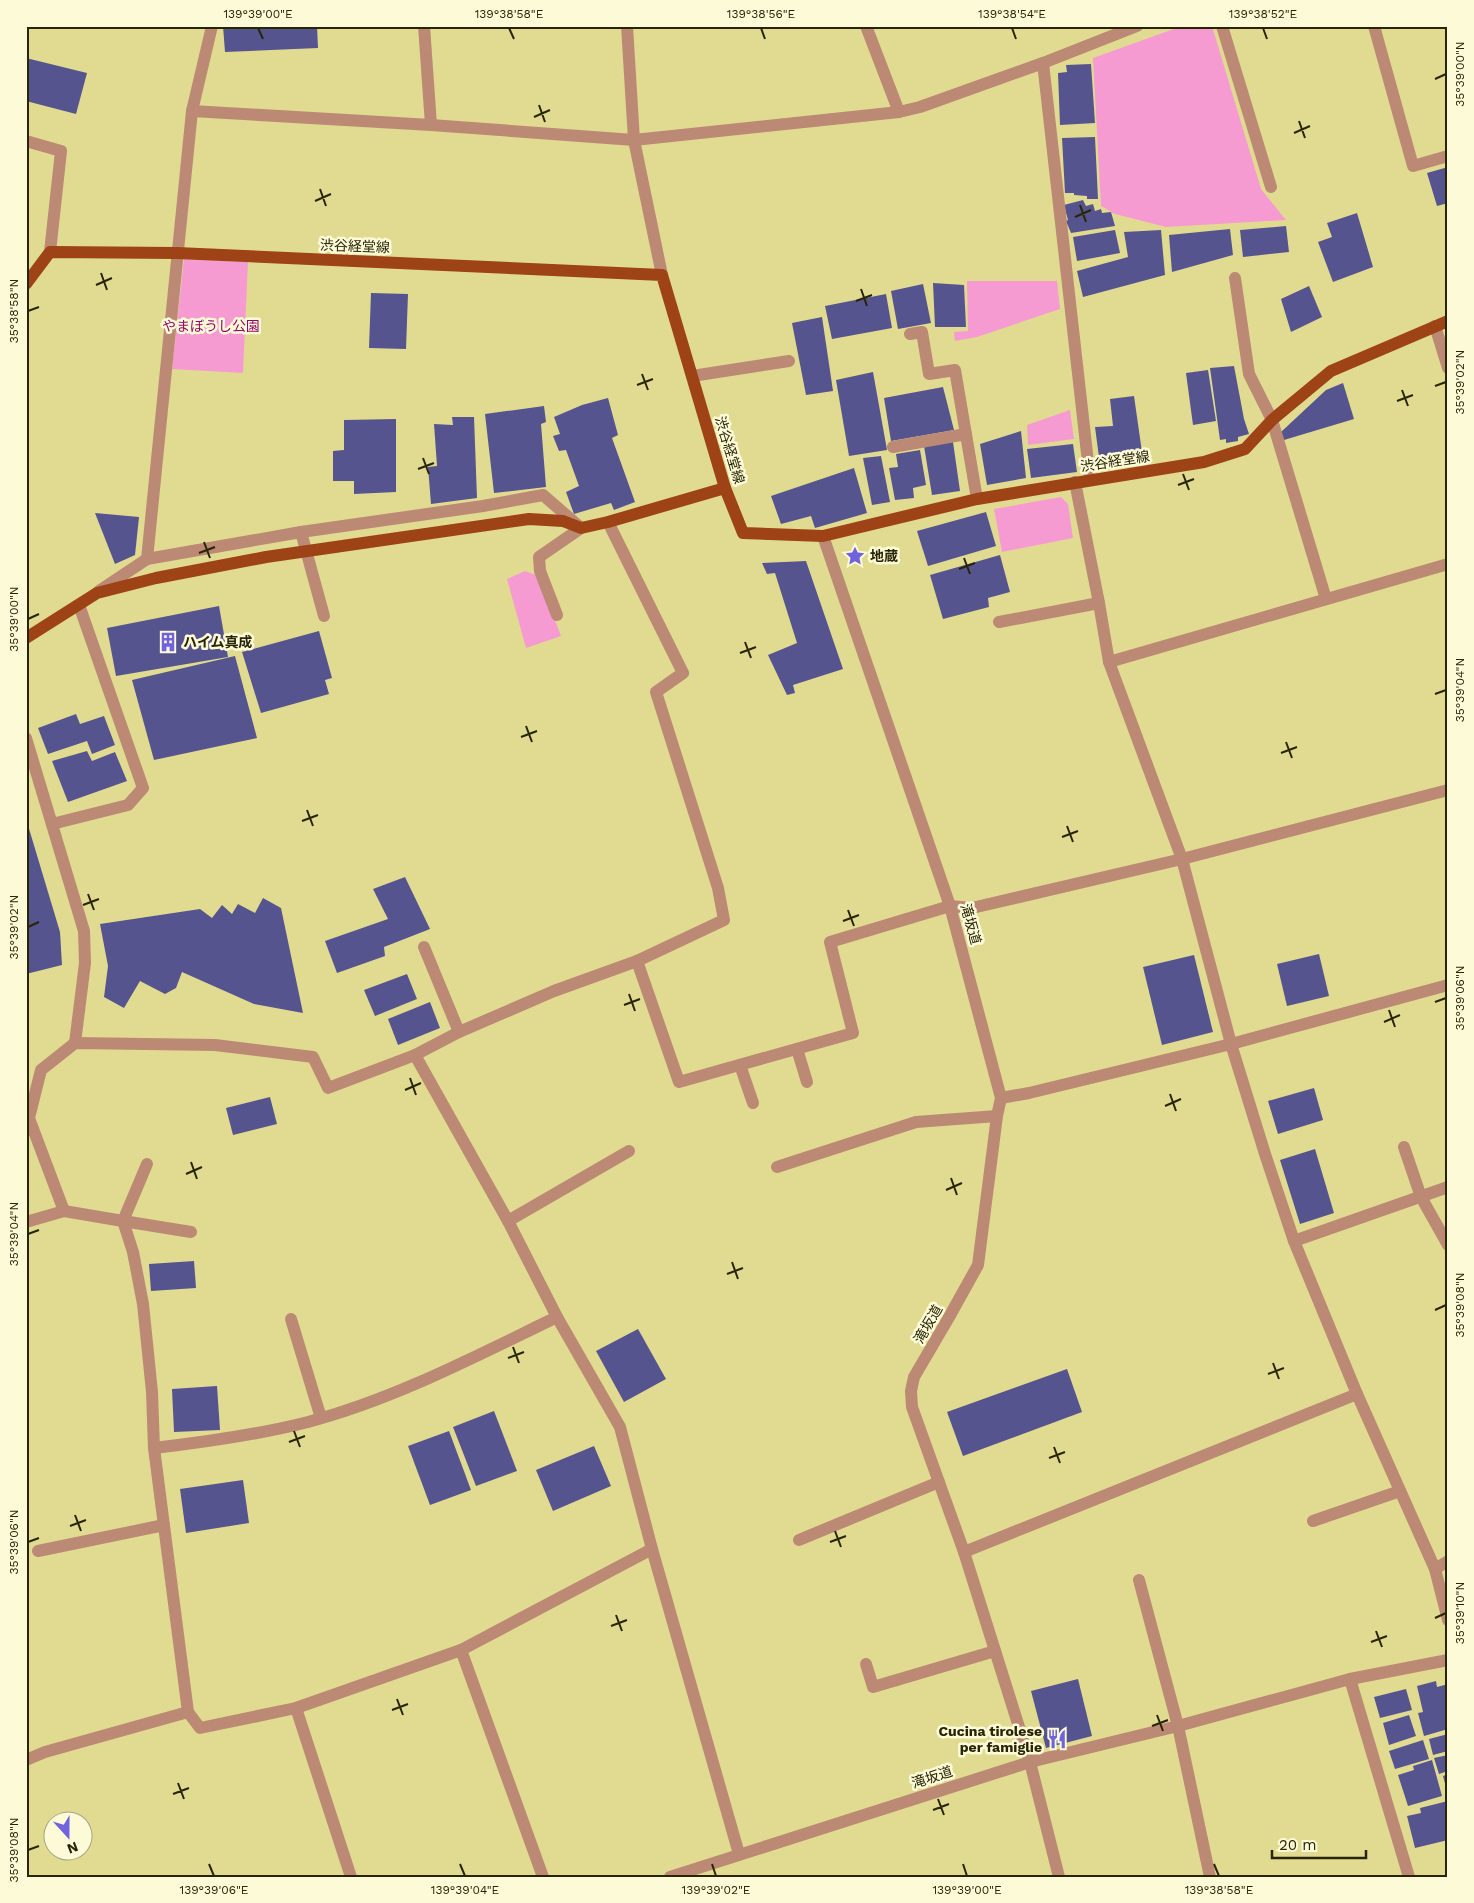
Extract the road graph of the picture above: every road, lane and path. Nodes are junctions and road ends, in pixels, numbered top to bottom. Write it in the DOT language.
graph roads {
  1 [pos="212,26"];
  2 [pos="424,26"];
  3 [pos="627,26"];
  4 [pos="866,26"];
  5 [pos="1137,26"];
  6 [pos="1222,26"];
  7 [pos="1374,26"];
  8 [pos="1044,63"];
  9 [pos="192,111"];
  10 [pos="899,112"];
  11 [pos="431,125"];
  12 [pos="634,140"];
  13 [pos="26,141"];
  14 [pos="1448,156"];
  15 [pos="1271,187"];
  16 [pos="50,252"];
  17 [pos="177,253"];
  18 [pos="662,274"];
  19 [pos="1235,278"];
  20 [pos="26,284"];
  21 [pos="1448,321"];
  22 [pos="1435,326"];
  23 [pos="910,334"];
  24 [pos="789,361"];
  25 [pos="1448,368"];
  26 [pos="692,376"];
  27 [pos="1272,420"];
  28 [pos="966,434"];
  29 [pos="894,447"];
  30 [pos="1090,480"];
  31 [pos="1075,482"];
  32 [pos="725,488"];
  33 [pos="977,499"];
  34 [pos="608,522"];
  35 [pos="581,528"];
  36 [pos="300,532"];
  37 [pos="823,536"];
  38 [pos="306,551"];
  39 [pos="147,559"];
  40 [pos="1448,564"];
  41 [pos="97,593"];
  42 [pos="1326,599"];
  43 [pos="1099,603"];
  44 [pos="79,605"];
  45 [pos="557,615"];
  46 [pos="324,616"];
  47 [pos="999,622"];
  48 [pos="26,638"];
  49 [pos="1109,662"];
  50 [pos="26,738"];
  51 [pos="1448,790"];
  52 [pos="52,824"];
  53 [pos="1182,859"];
  54 [pos="950,906"];
  55 [pos="424,947"];
  56 [pos="637,961"];
  57 [pos="1448,985"];
  58 [pos="459,1032"];
  59 [pos="75,1043"];
  60 [pos="1231,1044"];
  61 [pos="797,1049"];
  62 [pos="415,1055"];
  63 [pos="740,1065"];
  64 [pos="807,1082"];
  65 [pos="1001,1098"];
  66 [pos="753,1103"];
  67 [pos="997,1116"];
  68 [pos="1404,1147"];
  69 [pos="628,1150"];
  70 [pos="147,1164"];
  71 [pos="777,1167"];
  72 [pos="1448,1187"];
  73 [pos="1421,1197"];
  74 [pos="64,1211"];
  75 [pos="123,1221"];
  76 [pos="508,1221"];
  77 [pos="26,1222"];
  78 [pos="191,1232"];
  79 [pos="1294,1242"];
  80 [pos="1448,1245"];
  81 [pos="557,1317"];
  82 [pos="291,1319"];
  83 [pos="1357,1394"];
  84 [pos="321,1418"];
  85 [pos="154,1448"];
  86 [pos="939,1482"];
  87 [pos="1400,1490"];
  88 [pos="1313,1521"];
  89 [pos="164,1525"];
  90 [pos="799,1540"];
  91 [pos="652,1549"];
  92 [pos="38,1551"];
  93 [pos="964,1552"];
  94 [pos="1448,1561"];
  95 [pos="1435,1569"];
  96 [pos="1139,1580"];
  97 [pos="1448,1620"];
  98 [pos="461,1650"];
  99 [pos="995,1651"];
  100 [pos="1448,1660"];
  101 [pos="866,1664"];
  102 [pos="1350,1678"];
  103 [pos="296,1708"];
  104 [pos="188,1712"];
  105 [pos="1178,1726"];
  106 [pos="26,1760"];
  107 [pos="1030,1762"];
  108 [pos="739,1854"];
  109 [pos="673,1876"];
  110 [pos="351,1877"];
  111 [pos="544,1877"];
  112 [pos="1059,1877"];
  113 [pos="1210,1877"];
  114 [pos="1410,1877"];
  1 -- 9 [label="street"];
  2 -- 11 [label="street"];
  3 -- 12 [label="street"];
  4 -- 10 [label="street"];
  5 -- 8 [label="street"];
  6 -- 15 [label="street"];
  7 -- 14 [label="street"];
  8 -- 10 [label="street"];
  8 -- 30 [label="street"];
  9 -- 11 [label="street"];
  9 -- 17 [label="street"];
  10 -- 12 [label="street"];
  11 -- 12 [label="street"];
  12 -- 18 [label="street"];
  13 -- 16 [label="street"];
  16 -- 17 [label="main road, 渋谷経堂線"];
  16 -- 20 [label="main road"];
  17 -- 18 [label="main road, 渋谷経堂線"];
  17 -- 39 [label="street"];
  18 -- 26 [label="main road, 渋谷経堂線"];
  19 -- 27 [label="street"];
  21 -- 22 [label="main road, 渋谷経堂線"];
  22 -- 25 [label="street"];
  22 -- 27 [label="main road, 渋谷経堂線"];
  23 -- 28 [label="street"];
  24 -- 26 [label="street"];
  26 -- 32 [label="main road, 渋谷経堂線"];
  27 -- 30 [label="main road, 渋谷経堂線"];
  27 -- 42 [label="street"];
  28 -- 29 [label="street"];
  28 -- 33 [label="street"];
  30 -- 31 [label="main road, 渋谷経堂線"];
  31 -- 33 [label="main road, 渋谷経堂線"];
  31 -- 43 [label="street"];
  32 -- 34 [label="main road"];
  32 -- 37 [label="main road, 渋谷経堂線"];
  33 -- 37 [label="main road, 渋谷経堂線"];
  34 -- 35 [label="main road"];
  34 -- 56 [label="street"];
  35 -- 36 [label="street"];
  35 -- 38 [label="main road"];
  35 -- 45 [label="street"];
  36 -- 38 [label="street"];
  36 -- 39 [label="street"];
  37 -- 54 [label="street, 滝坂道"];
  38 -- 41 [label="main road"];
  38 -- 46 [label="street"];
  39 -- 41 [label="street"];
  40 -- 42 [label="street"];
  41 -- 44 [label="main road"];
  42 -- 49 [label="street"];
  43 -- 47 [label="street"];
  43 -- 49 [label="street"];
  44 -- 48 [label="main road"];
  44 -- 52 [label="street"];
  49 -- 53 [label="street"];
  50 -- 52 [label="street"];
  51 -- 53 [label="street"];
  52 -- 59 [label="street"];
  53 -- 54 [label="street"];
  53 -- 60 [label="street"];
  54 -- 61 [label="street"];
  54 -- 65 [label="street, 滝坂道"];
  55 -- 58 [label="street"];
  56 -- 58 [label="street"];
  56 -- 63 [label="street"];
  57 -- 60 [label="street"];
  58 -- 62 [label="street"];
  59 -- 62 [label="street"];
  59 -- 74 [label="street"];
  60 -- 65 [label="street"];
  60 -- 79 [label="street"];
  61 -- 63 [label="street"];
  61 -- 64 [label="street"];
  62 -- 76 [label="street"];
  63 -- 66 [label="street"];
  65 -- 67 [label="street, 滝坂道"];
  67 -- 71 [label="street"];
  67 -- 86 [label="street, 滝坂道"];
  68 -- 73 [label="street"];
  69 -- 76 [label="street"];
  70 -- 75 [label="street"];
  72 -- 73 [label="street"];
  73 -- 79 [label="street"];
  73 -- 80 [label="street"];
  74 -- 75 [label="street"];
  74 -- 77 [label="street"];
  75 -- 78 [label="street"];
  75 -- 85 [label="street"];
  76 -- 81 [label="street"];
  79 -- 83 [label="street"];
  81 -- 84 [label="street"];
  81 -- 91 [label="street"];
  82 -- 84 [label="street"];
  83 -- 87 [label="street"];
  83 -- 93 [label="street"];
  84 -- 85 [label="street"];
  85 -- 89 [label="street"];
  86 -- 90 [label="street"];
  86 -- 93 [label="street, 滝坂道"];
  87 -- 88 [label="street"];
  87 -- 95 [label="street"];
  89 -- 92 [label="street"];
  89 -- 104 [label="street"];
  91 -- 98 [label="street"];
  91 -- 108 [label="street"];
  93 -- 99 [label="street, 滝坂道"];
  94 -- 95 [label="street"];
  95 -- 97 [label="street"];
  96 -- 105 [label="street"];
  98 -- 103 [label="street"];
  98 -- 111 [label="street"];
  99 -- 101 [label="street"];
  99 -- 107 [label="street, 滝坂道"];
  100 -- 102 [label="street"];
  102 -- 105 [label="street"];
  102 -- 114 [label="street"];
  103 -- 104 [label="street"];
  103 -- 110 [label="street"];
  104 -- 106 [label="street"];
  105 -- 107 [label="street"];
  105 -- 113 [label="street"];
  107 -- 108 [label="street, 滝坂道"];
  107 -- 112 [label="street"];
  108 -- 109 [label="street, 滝坂道"];
}
